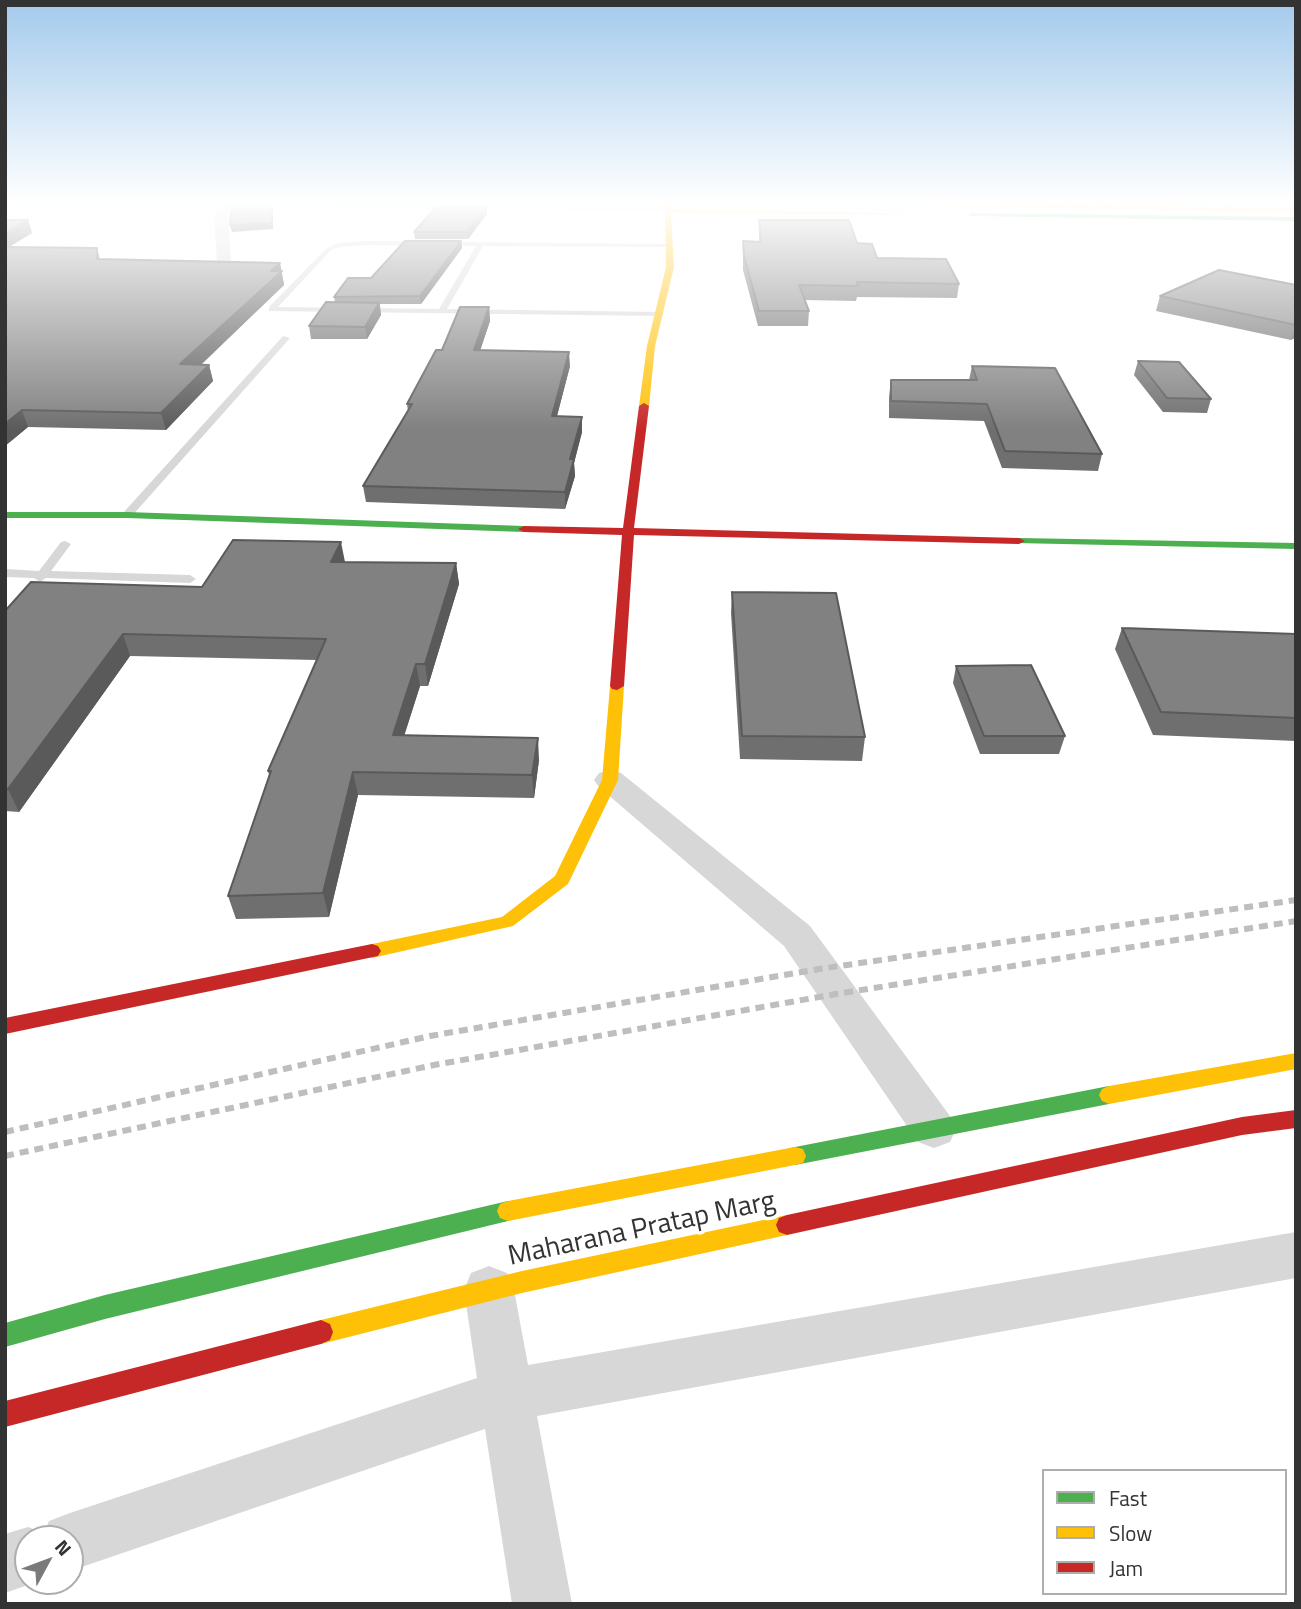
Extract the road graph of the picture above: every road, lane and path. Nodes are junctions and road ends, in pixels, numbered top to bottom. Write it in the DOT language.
graph roads {
  1 [pos="300,279"];
  2 [pos="461,279"];
  3 [pos="667,279"];
  4 [pos="442,311"];
  5 [pos="660,314"];
  6 [pos="286,338"];
  7 [pos="127,514"];
  8 [pos="5,516"];
  9 [pos="628,533"];
  10 [pos="65,544"];
  11 [pos="1296,545"];
  12 [pos="5,573"];
  13 [pos="43,574"];
  14 [pos="190,579"];
  15 [pos="28,592"];
  16 [pos="610,780"];
  17 [pos="5,1026"];
  18 [pos="1296,1061"];
  19 [pos="1296,1119"];
  20 [pos="934,1129"];
  21 [pos="1296,1255"];
  22 [pos="489,1290"];
  23 [pos="5,1335"];
  24 [pos="507,1395"];
  25 [pos="5,1414"];
  26 [pos="84,1537"];
  27 [pos="542,1604"];
  1 -- 4 [label="lane"];
  2 -- 4 [label="lane"];
  3 -- 5 [label="street"];
  4 -- 5 [label="lane"];
  5 -- 9 [label="street"];
  6 -- 7 [label="lane"];
  7 -- 8 [label="street"];
  7 -- 9 [label="street"];
  9 -- 11 [label="street"];
  9 -- 16 [label="street"];
  10 -- 13 [label="lane"];
  12 -- 13 [label="lane"];
  13 -- 14 [label="lane"];
  13 -- 15 [label="lane"];
  16 -- 17 [label="street"];
  16 -- 20 [label="street"];
  18 -- 20 [label="street, Maharana Pratap Marg"];
  19 -- 22 [label="street, Maharana Pratap Marg"];
  20 -- 23 [label="street, Maharana Pratap Marg"];
  21 -- 24 [label="street"];
  22 -- 24 [label="street"];
  22 -- 25 [label="street, Maharana Pratap Marg"];
  24 -- 26 [label="street"];
  24 -- 27 [label="street"];
}
